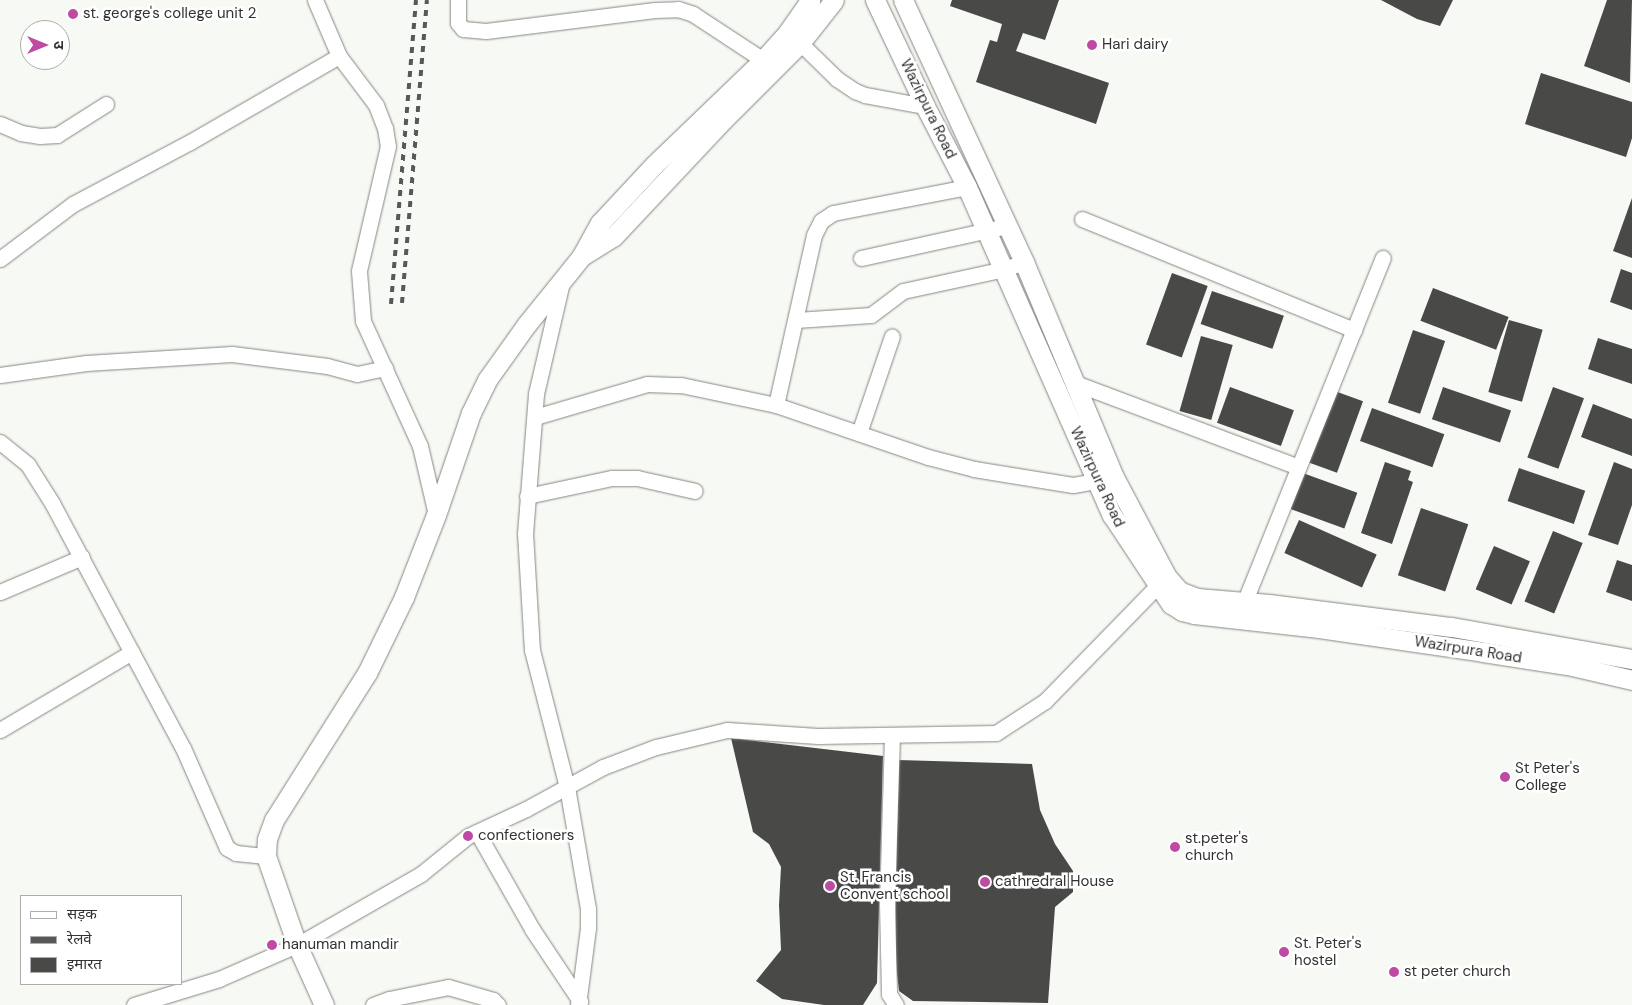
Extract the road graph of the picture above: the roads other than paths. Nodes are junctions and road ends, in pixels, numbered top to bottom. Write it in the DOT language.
graph roads {
  1 [pos="315,0"];
  2 [pos="458,0"];
  3 [pos="810,0"];
  4 [pos="834,0"];
  5 [pos="875,0"];
  6 [pos="903,0"];
  7 [pos="795,37"];
  8 [pos="339,56"];
  9 [pos="763,60"];
  10 [pos="106,104"];
  11 [pos="925,106"];
  12 [pos="0,124"];
  13 [pos="967,187"];
  14 [pos="1082,219"];
  15 [pos="1006,226"];
  16 [pos="986,230"];
  17 [pos="581,257"];
  18 [pos="861,258"];
  19 [pos="1383,258"];
  20 [pos="0,259"];
  21 [pos="1024,262"];
  22 [pos="1004,269"];
  23 [pos="563,278"];
  24 [pos="796,320"];
  25 [pos="1354,330"];
  26 [pos="892,336"];
  27 [pos="386,368"];
  28 [pos="0,376"];
  29 [pos="1075,383"];
  30 [pos="776,405"];
  31 [pos="535,417"];
  32 [pos="859,432"];
  33 [pos="0,442"];
  34 [pos="1298,467"];
  35 [pos="1106,479"];
  36 [pos="695,491"];
  37 [pos="527,496"];
  38 [pos="436,514"];
  39 [pos="82,557"];
  40 [pos="1162,581"];
  41 [pos="0,592"];
  42 [pos="1244,603"];
  43 [pos="132,652"];
  44 [pos="1632,659"];
  45 [pos="1632,680"];
  46 [pos="0,730"];
  47 [pos="892,735"];
  48 [pos="567,787"];
  49 [pos="477,832"];
  50 [pos="266,856"];
  51 [pos="297,945"];
  52 [pos="579,1003"];
  53 [pos="134,1005"];
  54 [pos="324,1005"];
  55 [pos="373,1005"];
  56 [pos="498,1005"];
  57 [pos="896,1005"];
  1 -- 8 [label="street"];
  2 -- 9 [label="street"];
  3 -- 7 [label="main road"];
  4 -- 7 [label="main road"];
  5 -- 11 [label="main road, Wazirpura Road"];
  6 -- 15 [label="main road, Wazirpura Road"];
  7 -- 9 [label="main road"];
  7 -- 11 [label="street"];
  7 -- 17 [label="main road"];
  8 -- 20 [label="street"];
  8 -- 27 [label="street"];
  9 -- 17 [label="main road"];
  10 -- 12 [label="street"];
  11 -- 13 [label="main road, Wazirpura Road"];
  13 -- 16 [label="main road, Wazirpura Road"];
  13 -- 24 [label="street"];
  14 -- 25 [label="street"];
  15 -- 16 [label="street"];
  15 -- 21 [label="main road, Wazirpura Road"];
  16 -- 18 [label="street"];
  16 -- 22 [label="main road, Wazirpura Road"];
  17 -- 23 [label="main road"];
  19 -- 25 [label="street"];
  21 -- 22 [label="street"];
  21 -- 29 [label="main road, Wazirpura Road"];
  22 -- 24 [label="street"];
  22 -- 35 [label="main road, Wazirpura Road"];
  23 -- 31 [label="street"];
  23 -- 38 [label="main road"];
  24 -- 30 [label="street"];
  25 -- 34 [label="street"];
  26 -- 32 [label="street"];
  27 -- 28 [label="street"];
  27 -- 38 [label="street"];
  29 -- 34 [label="street"];
  29 -- 35 [label="main road, Wazirpura Road"];
  30 -- 31 [label="street"];
  30 -- 32 [label="street"];
  31 -- 37 [label="street"];
  32 -- 35 [label="street"];
  33 -- 39 [label="street"];
  34 -- 42 [label="street"];
  35 -- 40 [label="main road, Wazirpura Road"];
  36 -- 37 [label="street"];
  37 -- 48 [label="street"];
  38 -- 50 [label="main road"];
  39 -- 41 [label="street"];
  39 -- 43 [label="street"];
  40 -- 42 [label="main road, Wazirpura Road"];
  40 -- 45 [label="main road, Wazirpura Road"];
  40 -- 47 [label="street"];
  42 -- 44 [label="main road, Wazirpura Road"];
  43 -- 46 [label="street"];
  43 -- 50 [label="street"];
  47 -- 48 [label="street"];
  47 -- 57 [label="street"];
  48 -- 49 [label="street"];
  48 -- 52 [label="street"];
  49 -- 51 [label="street"];
  49 -- 52 [label="street"];
  50 -- 51 [label="main road"];
  51 -- 53 [label="street"];
  51 -- 54 [label="main road"];
  55 -- 56 [label="street"];
}
